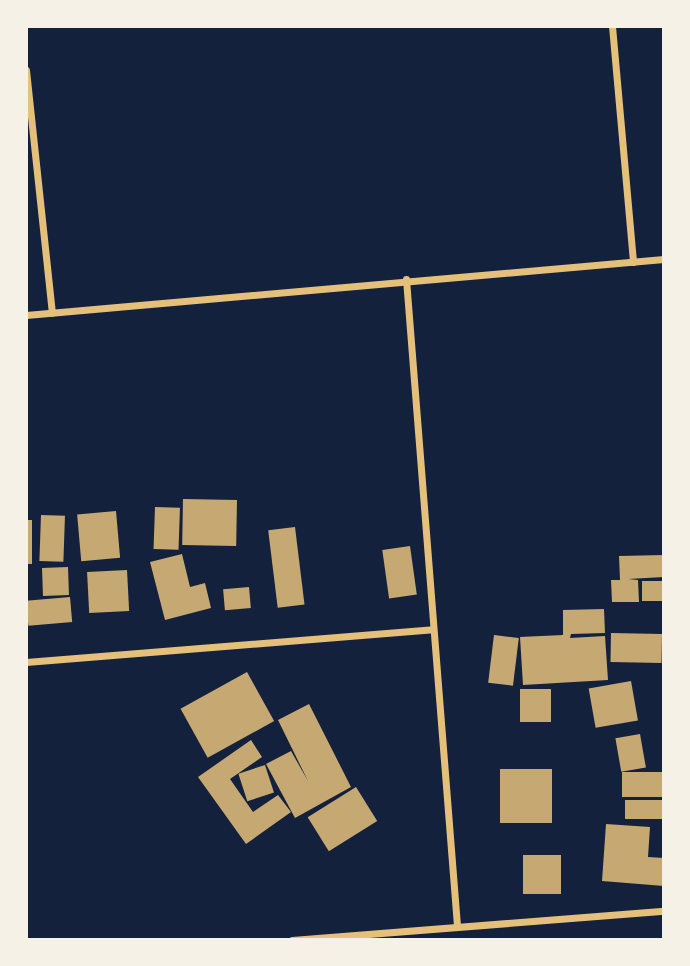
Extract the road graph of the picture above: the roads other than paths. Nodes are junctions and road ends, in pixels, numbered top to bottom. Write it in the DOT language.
graph roads {
  1 [pos="612,26"];
  2 [pos="26,70"];
  3 [pos="664,259"];
  4 [pos="633,262"];
  5 [pos="406,279"];
  6 [pos="52,313"];
  7 [pos="26,315"];
  8 [pos="433,629"];
  9 [pos="26,662"];
  10 [pos="664,911"];
  11 [pos="457,925"];
  12 [pos="292,940"];
  1 -- 4 [label="street"];
  2 -- 6 [label="street"];
  3 -- 4 [label="street"];
  4 -- 5 [label="street"];
  5 -- 6 [label="street"];
  5 -- 8 [label="street"];
  6 -- 7 [label="street"];
  8 -- 9 [label="street"];
  8 -- 11 [label="street"];
  10 -- 11 [label="street"];
  11 -- 12 [label="street"];
}
